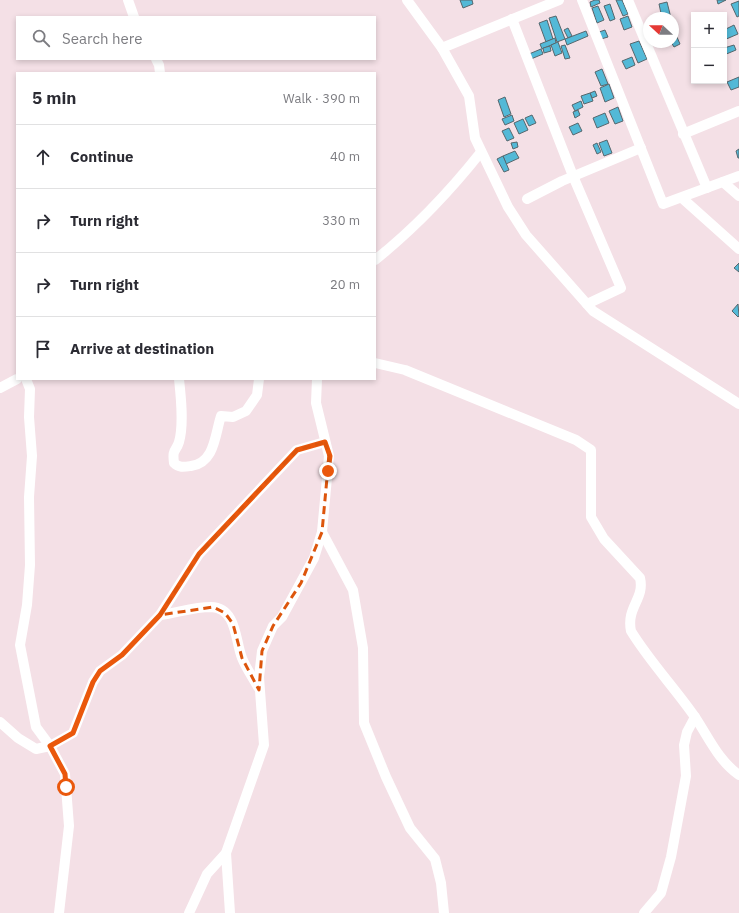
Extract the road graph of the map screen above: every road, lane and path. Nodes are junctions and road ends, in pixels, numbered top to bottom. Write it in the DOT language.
graph roads {
  1 [pos="128,0"];
  2 [pos="407,0"];
  3 [pos="559,0"];
  4 [pos="582,0"];
  5 [pos="628,0"];
  6 [pos="134,16"];
  7 [pos="512,19"];
  8 [pos="442,48"];
  9 [pos="156,60"];
  10 [pos="160,72"];
  11 [pos="739,111"];
  12 [pos="683,134"];
  13 [pos="641,148"];
  14 [pos="481,152"];
  15 [pos="573,176"];
  16 [pos="739,176"];
  17 [pos="723,182"];
  18 [pos="707,188"];
  19 [pos="739,196"];
  20 [pos="682,198"];
  21 [pos="527,199"];
  22 [pos="739,249"];
  23 [pos="376,259"];
  24 [pos="587,304"];
  25 [pos="376,363"];
  26 [pos="16,380"];
  27 [pos="26,380"];
  28 [pos="179,380"];
  29 [pos="259,380"];
  30 [pos="317,380"];
  31 [pos="0,388"];
  32 [pos="739,404"];
  33 [pos="325,442"];
  34 [pos="322,532"];
  35 [pos="160,615"];
  36 [pos="259,690"];
  37 [pos="695,717"];
  38 [pos="0,722"];
  39 [pos="50,746"];
  40 [pos="739,775"];
  41 [pos="226,853"];
  42 [pos="59,913"];
  43 [pos="188,913"];
  44 [pos="230,913"];
  45 [pos="444,913"];
  46 [pos="644,913"];
  1 -- 6 [label="street"];
  2 -- 8 [label="street"];
  3 -- 7 [label="street"];
  4 -- 13 [label="street"];
  5 -- 12 [label="street"];
  7 -- 8 [label="street"];
  7 -- 15 [label="street"];
  8 -- 14 [label="street"];
  9 -- 10 [label="street"];
  11 -- 12 [label="street"];
  12 -- 18 [label="street"];
  13 -- 15 [label="street"];
  13 -- 20 [label="street"];
  14 -- 23 [label="street"];
  14 -- 24 [label="street"];
  15 -- 21 [label="street"];
  15 -- 24 [label="street"];
  16 -- 17 [label="street"];
  17 -- 18 [label="street"];
  17 -- 19 [label="street"];
  18 -- 20 [label="street"];
  20 -- 22 [label="street"];
  24 -- 32 [label="street"];
  25 -- 37 [label="street"];
  26 -- 31 [label="street"];
  27 -- 39 [label="street"];
  28 -- 29 [label="street"];
  30 -- 33 [label="street"];
  33 -- 34 [label="street"];
  33 -- 35 [label="street"];
  34 -- 36 [label="street"];
  34 -- 45 [label="street"];
  35 -- 36 [label="street"];
  35 -- 39 [label="street"];
  36 -- 41 [label="street"];
  37 -- 40 [label="street"];
  37 -- 46 [label="street"];
  38 -- 39 [label="street"];
  39 -- 42 [label="street"];
  41 -- 43 [label="street"];
  41 -- 44 [label="street"];
}
